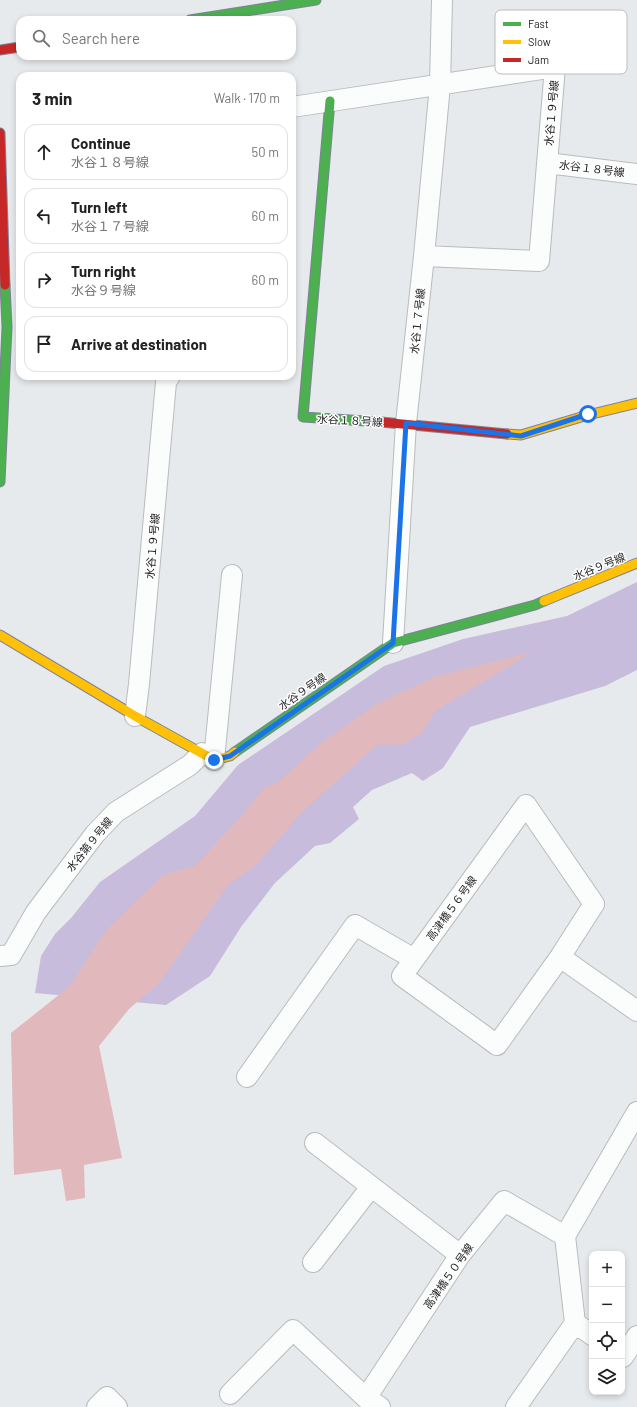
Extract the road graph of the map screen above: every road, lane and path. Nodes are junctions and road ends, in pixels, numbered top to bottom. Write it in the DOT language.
graph roads {
  1 [pos="316,0"];
  2 [pos="442,0"];
  3 [pos="215,16"];
  4 [pos="16,48"];
  5 [pos="0,50"];
  6 [pos="510,74"];
  7 [pos="554,74"];
  8 [pos="440,85"];
  9 [pos="330,101"];
  10 [pos="296,106"];
  11 [pos="0,134"];
  12 [pos="547,163"];
  13 [pos="637,174"];
  14 [pos="424,256"];
  15 [pos="167,380"];
  16 [pos="637,403"];
  17 [pos="406,423"];
  18 [pos="0,482"];
  19 [pos="637,563"];
  20 [pos="232,574"];
  21 [pos="0,635"];
  22 [pos="393,643"];
  23 [pos="134,716"];
  24 [pos="208,756"];
  25 [pos="0,956"];
  26 [pos="560,957"];
  27 [pos="414,959"];
  28 [pos="637,1011"];
  29 [pos="247,1077"];
  30 [pos="637,1112"];
  31 [pos="315,1143"];
  32 [pos="371,1187"];
  33 [pos="565,1236"];
  34 [pos="460,1255"];
  35 [pos="313,1262"];
  36 [pos="575,1323"];
  37 [pos="589,1333"];
  38 [pos="637,1336"];
  39 [pos="627,1359"];
  40 [pos="230,1394"];
  41 [pos="373,1402"];
  42 [pos="97,1407"];
  43 [pos="117,1407"];
  44 [pos="516,1407"];
  1 -- 3 [label="street"];
  2 -- 8 [label="street, 水谷１７号線"];
  4 -- 5 [label="street"];
  6 -- 8 [label="street, 水谷１９号線"];
  7 -- 12 [label="street, 水谷１９号線"];
  8 -- 9 [label="street, 水谷１９号線"];
  8 -- 14 [label="street, 水谷１７号線"];
  9 -- 10 [label="street, 水谷１９号線"];
  9 -- 17 [label="street, 水谷１８号線"];
  11 -- 18 [label="street"];
  12 -- 13 [label="street, 水谷１８号線"];
  12 -- 14 [label="street, 水谷１９号線"];
  14 -- 17 [label="street, 水谷１７号線"];
  15 -- 23 [label="street, 水谷１９号線"];
  16 -- 17 [label="street, 水谷１８号線"];
  17 -- 22 [label="street, 水谷１７号線"];
  19 -- 22 [label="street, 水谷９号線"];
  20 -- 24 [label="street"];
  21 -- 23 [label="street"];
  22 -- 24 [label="street, 水谷９号線"];
  23 -- 24 [label="street"];
  24 -- 25 [label="street, 水谷第９号線"];
  26 -- 27 [label="street, 高津橋５６号線"];
  26 -- 27 [label="street, 高津橋５６号線"];
  26 -- 28 [label="street"];
  27 -- 29 [label="street"];
  30 -- 33 [label="street"];
  31 -- 32 [label="street"];
  32 -- 34 [label="street"];
  32 -- 35 [label="street"];
  33 -- 34 [label="street, 高津橋５０号線"];
  33 -- 36 [label="street"];
  34 -- 41 [label="street, 高津橋５０号線"];
  36 -- 37 [label="street"];
  36 -- 44 [label="street"];
  38 -- 39 [label="street"];
  40 -- 41 [label="street"];
  42 -- 43 [label="street"];
}
